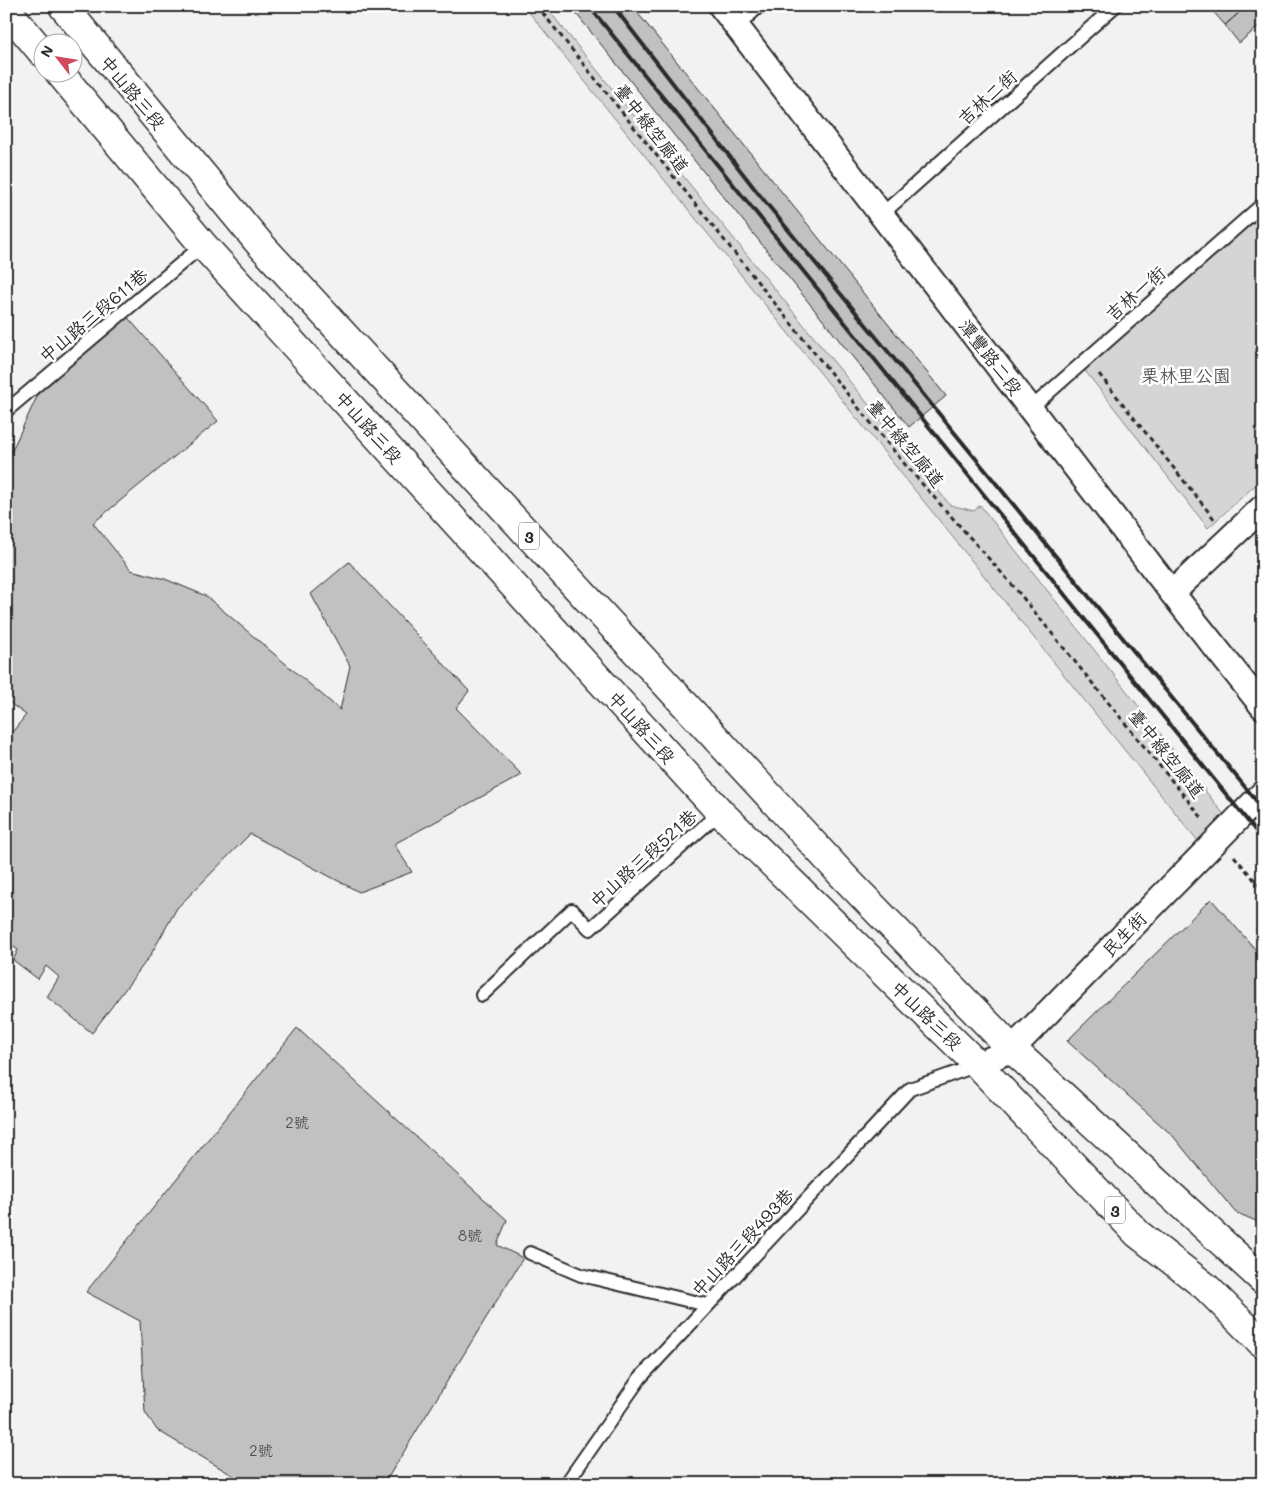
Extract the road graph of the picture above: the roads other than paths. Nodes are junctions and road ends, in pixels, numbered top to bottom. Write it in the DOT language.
graph roads {
  1 [pos="63,6"];
  2 [pos="721,6"];
  3 [pos="760,6"];
  4 [pos="1115,6"];
  5 [pos="6,9"];
  6 [pos="737,27"];
  7 [pos="32,40"];
  8 [pos="67,82"];
  9 [pos="1263,204"];
  10 [pos="881,214"];
  11 [pos="203,245"];
  12 [pos="1030,409"];
  13 [pos="6,411"];
  14 [pos="1256,498"];
  15 [pos="1172,593"];
  16 [pos="1263,707"];
  17 [pos="1263,793"];
  18 [pos="720,812"];
  19 [pos="482,995"];
  20 [pos="1012,1049"];
  21 [pos="978,1065"];
  22 [pos="530,1253"];
  23 [pos="1263,1280"];
  24 [pos="707,1305"];
  25 [pos="1263,1344"];
  26 [pos="566,1484"];
  1 -- 20 [label="main road, 中山路三段 / 3"];
  2 -- 6 [label="street, 潭豐路二段"];
  3 -- 6 [label="lane"];
  4 -- 10 [label="lane, 吉林二街"];
  5 -- 7 [label="main road"];
  6 -- 10 [label="street, 潭豐路二段"];
  8 -- 11 [label="main road, 中山路三段 / 3"];
  9 -- 12 [label="lane, 吉林一街"];
  10 -- 12 [label="street, 潭豐路二段"];
  11 -- 13 [label="lane, 中山路三段611巷"];
  11 -- 18 [label="main road, 中山路三段 / 3"];
  12 -- 15 [label="street, 潭豐路二段"];
  14 -- 15 [label="street"];
  15 -- 16 [label="street, 潭豐路二段"];
  17 -- 20 [label="street, 民生街"];
  18 -- 19 [label="lane, 中山路三段521巷"];
  18 -- 21 [label="main road, 中山路三段 / 3"];
  20 -- 21 [label="street, 民生街"];
  20 -- 23 [label="main road, 中山路三段 / 3"];
  21 -- 24 [label="lane, 中山路三段493巷"];
  21 -- 25 [label="main road, 中山路三段 / 3"];
  22 -- 24 [label="lane"];
  24 -- 26 [label="lane, 中山路三段493巷"];
}
